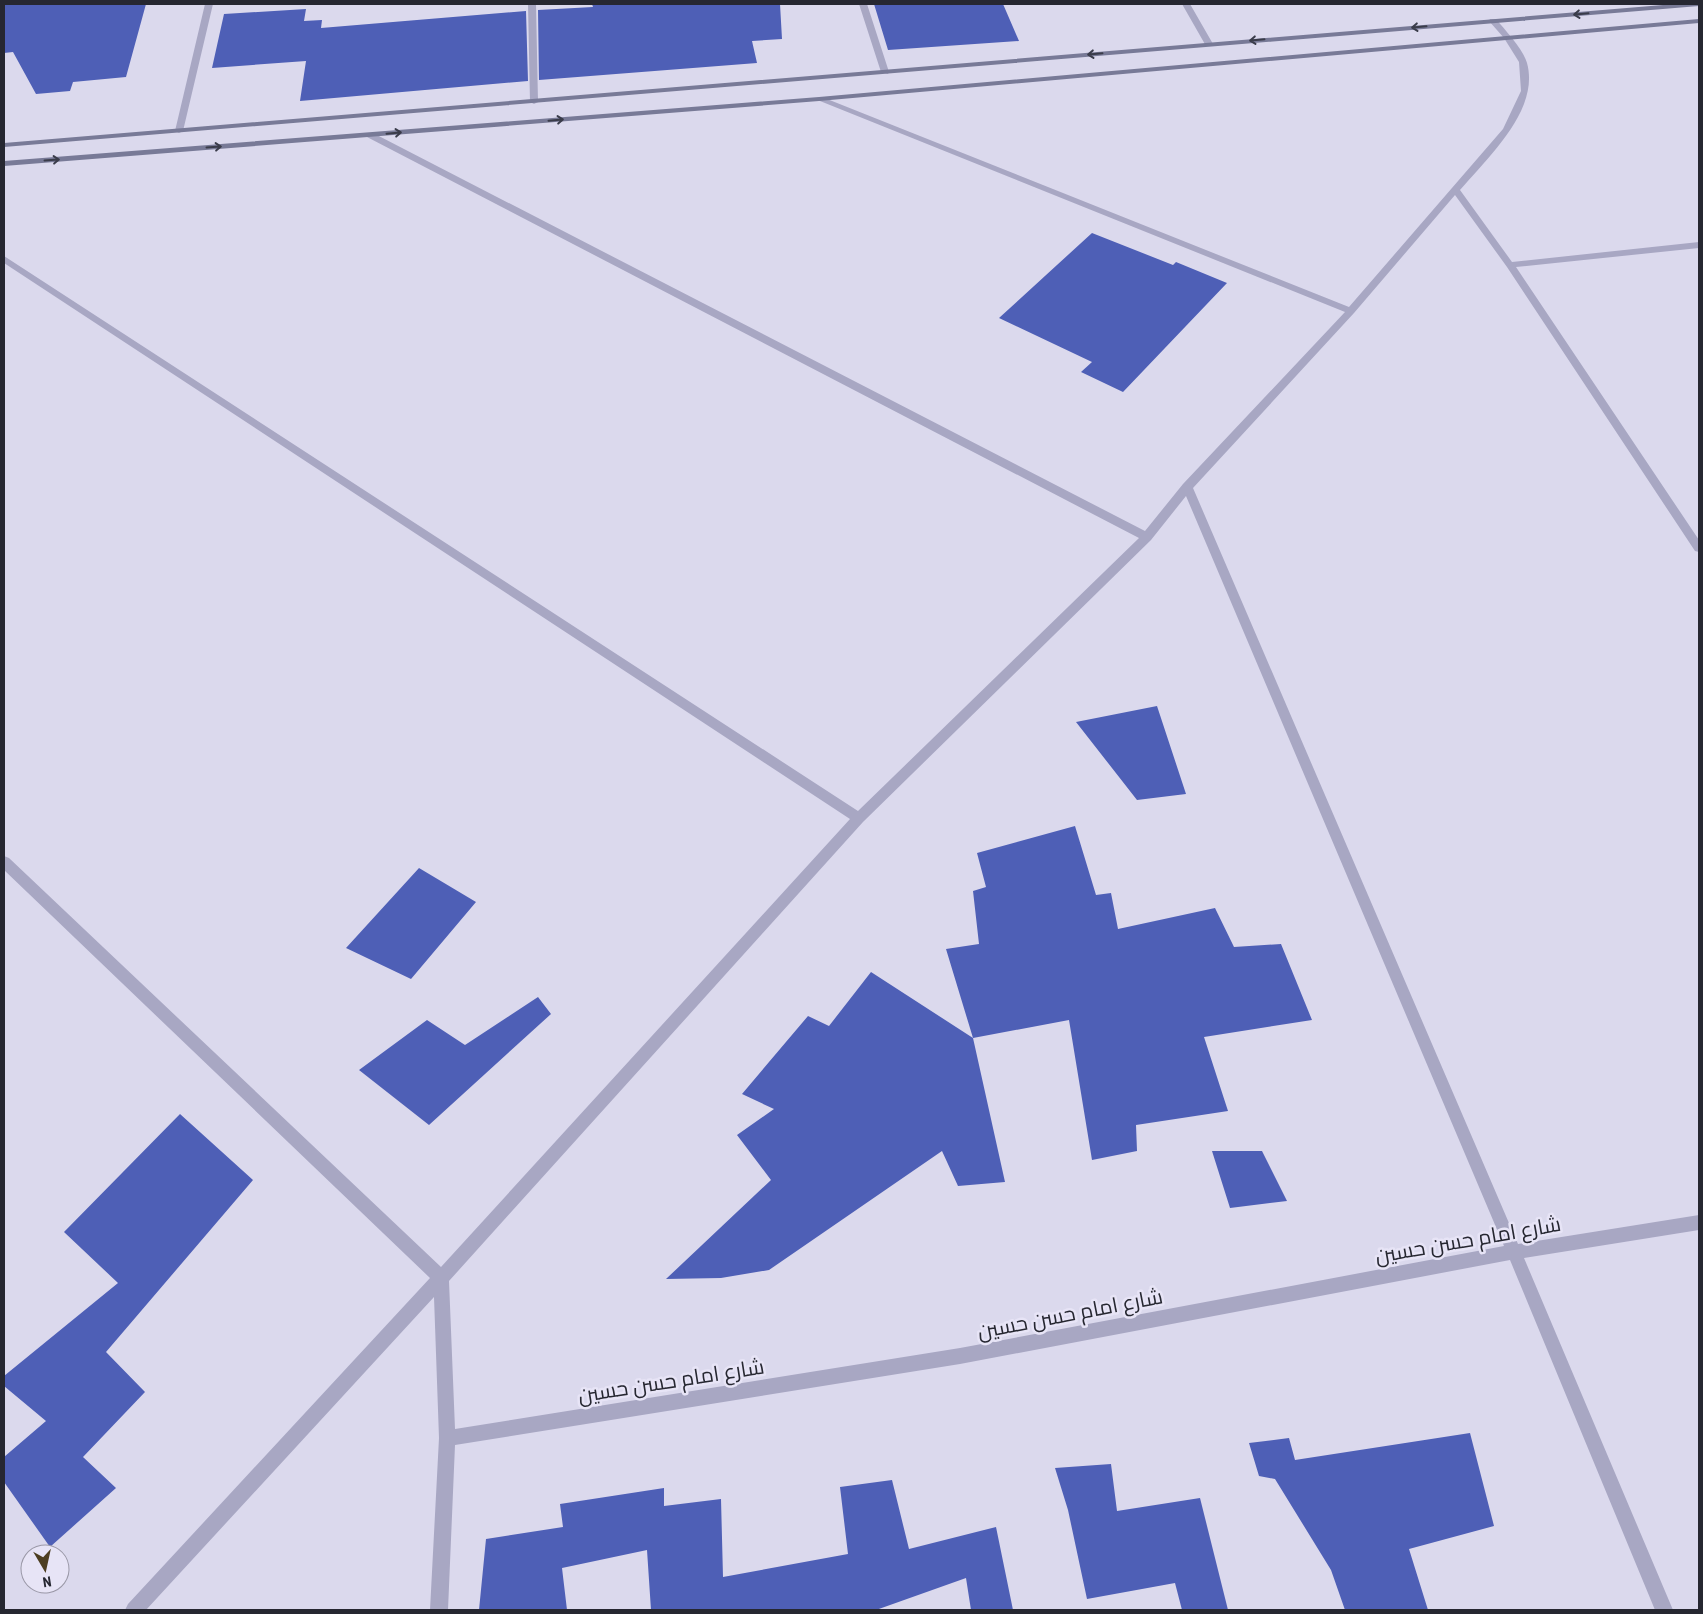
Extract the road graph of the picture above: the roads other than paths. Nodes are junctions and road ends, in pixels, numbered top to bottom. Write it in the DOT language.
graph roads {
  1 [pos="209,4"];
  2 [pos="532,4"];
  3 [pos="863,4"];
  4 [pos="1186,4"];
  5 [pos="1699,4"];
  6 [pos="1493,21"];
  7 [pos="1699,21"];
  8 [pos="1507,37"];
  9 [pos="1209,44"];
  10 [pos="885,72"];
  11 [pos="819,99"];
  12 [pos="534,102"];
  13 [pos="178,131"];
  14 [pos="370,135"];
  15 [pos="4,145"];
  16 [pos="4,164"];
  17 [pos="1455,189"];
  18 [pos="1699,245"];
  19 [pos="4,259"];
  20 [pos="1510,265"];
  21 [pos="1351,311"];
  22 [pos="1187,487"];
  23 [pos="1147,537"];
  24 [pos="1699,548"];
  25 [pos="858,818"];
  26 [pos="4,862"];
  27 [pos="1699,1222"];
  28 [pos="1514,1252"];
  29 [pos="441,1278"];
  30 [pos="447,1438"];
  31 [pos="134,1610"];
  32 [pos="439,1610"];
  33 [pos="1664,1610"];
  1 -- 13 [label="street"];
  2 -- 12 [label="street"];
  3 -- 10 [label="street"];
  4 -- 9 [label="street"];
  5 -- 6 [label="street, one-way"];
  6 -- 8 [label="street"];
  6 -- 9 [label="street, one-way"];
  7 -- 8 [label="street"];
  8 -- 11 [label="street"];
  8 -- 17 [label="street"];
  9 -- 10 [label="street, one-way"];
  10 -- 12 [label="street"];
  14 -- 11 [label="street, one-way"];
  11 -- 21 [label="street"];
  12 -- 13 [label="street"];
  13 -- 15 [label="street"];
  16 -- 14 [label="street, one-way"];
  14 -- 23 [label="street"];
  17 -- 20 [label="street"];
  17 -- 21 [label="street"];
  18 -- 20 [label="street"];
  19 -- 25 [label="street"];
  20 -- 24 [label="street"];
  21 -- 22 [label="street"];
  22 -- 23 [label="street"];
  22 -- 28 [label="street"];
  23 -- 25 [label="street"];
  25 -- 29 [label="street"];
  26 -- 29 [label="street"];
  27 -- 28 [label="street, شارع امام حسن حسين"];
  28 -- 30 [label="street, شارع امام حسن حسين"];
  28 -- 33 [label="street"];
  29 -- 30 [label="street"];
  29 -- 31 [label="street"];
  30 -- 32 [label="street"];
}
